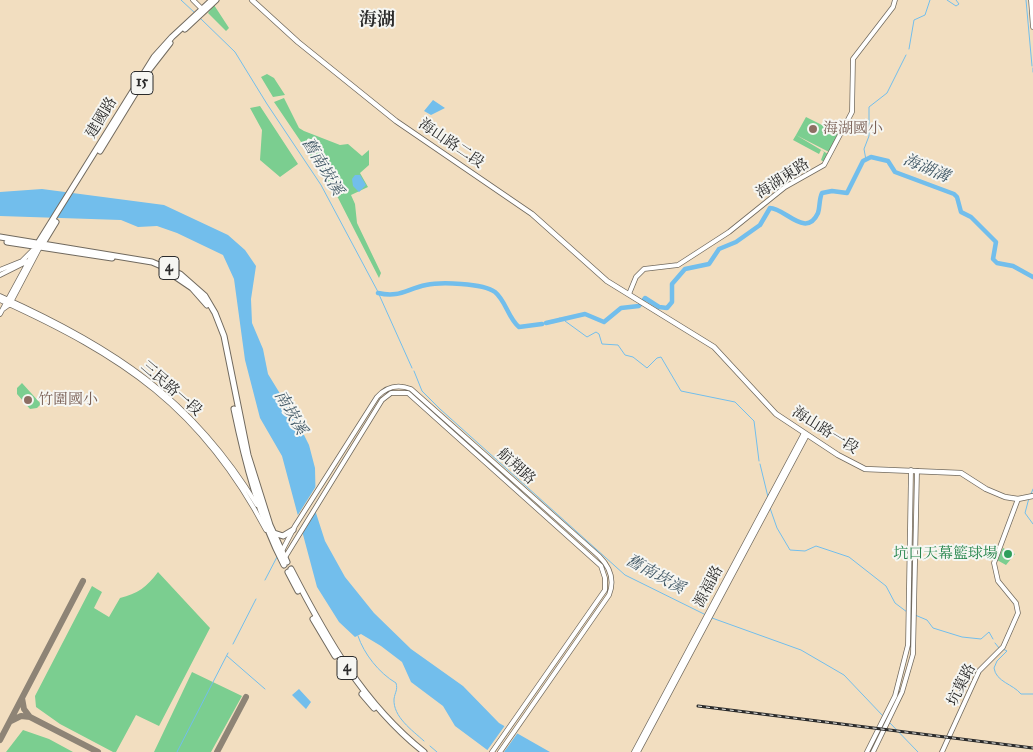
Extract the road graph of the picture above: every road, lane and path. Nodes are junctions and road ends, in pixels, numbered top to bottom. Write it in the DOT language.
graph roads {
  1 [pos="193,0"];
  2 [pos="212,0"];
  3 [pos="216,0"];
  4 [pos="252,0"];
  5 [pos="896,0"];
  6 [pos="1031,0"];
  7 [pos="202,12"];
  8 [pos="192,21"];
  9 [pos="1033,27"];
  10 [pos="77,185"];
  11 [pos="0,239"];
  12 [pos="39,247"];
  13 [pos="30,259"];
  14 [pos="0,270"];
  15 [pos="0,275"];
  16 [pos="629,294"];
  17 [pos="0,296"];
  18 [pos="0,300"];
  19 [pos="8,302"];
  20 [pos="642,302"];
  21 [pos="1,312"];
  22 [pos="806,434"];
  23 [pos="914,471"];
  24 [pos="1031,496"];
  25 [pos="1018,499"];
  26 [pos="264,517"];
  27 [pos="294,528"];
  28 [pos="273,531"];
  29 [pos="282,556"];
  30 [pos="419,752"];
  31 [pos="424,752"];
  32 [pos="492,752"];
  33 [pos="500,752"];
  34 [pos="636,752"];
  35 [pos="866,752"];
  36 [pos="873,752"];
  37 [pos="942,752"];
  1 -- 7 [label="street"];
  2 -- 7 [label="main road, 15"];
  3 -- 7 [label="main road, 15"];
  4 -- 16 [label="main road, 海山路二段"];
  5 -- 16 [label="street, 海湖東路"];
  6 -- 9 [label="street"];
  7 -- 8 [label="main road, 15"];
  8 -- 10 [label="main road, 建國路 / 15"];
  8 -- 10 [label="main road, 建國路 / 15"];
  10 -- 12 [label="main road, 15"];
  11 -- 12 [label="main road, 4"];
  12 -- 13 [label="street"];
  12 -- 14 [label="street"];
  12 -- 19 [label="street"];
  12 -- 26 [label="main road, 4"];
  12 -- 28 [label="main road, 4"];
  13 -- 15 [label="street"];
  13 -- 19 [label="street"];
  16 -- 20 [label="main road, 海山路二段"];
  17 -- 19 [label="street, 三民路一段"];
  18 -- 19 [label="street, 三民路一段"];
  19 -- 21 [label="street"];
  19 -- 26 [label="street, 三民路一段"];
  19 -- 29 [label="street, 三民路一段"];
  20 -- 22 [label="main road, 海山路一段"];
  22 -- 23 [label="main road, 海山路一段"];
  22 -- 34 [label="street, 源福路"];
  23 -- 25 [label="main road, 海山路一段"];
  23 -- 35 [label="street"];
  23 -- 36 [label="street"];
  24 -- 25 [label="main road, 海山路一段"];
  25 -- 37 [label="street, 坑菓路"];
  26 -- 29 [label="main road, 4"];
  27 -- 28 [label="main road"];
  27 -- 29 [label="street, 航翔路"];
  27 -- 33 [label="street, 航翔路"];
  28 -- 29 [label="main road, 4"];
  29 -- 32 [label="street, 航翔路"];
  30 -- 31 [label="main road, 4"];
}
